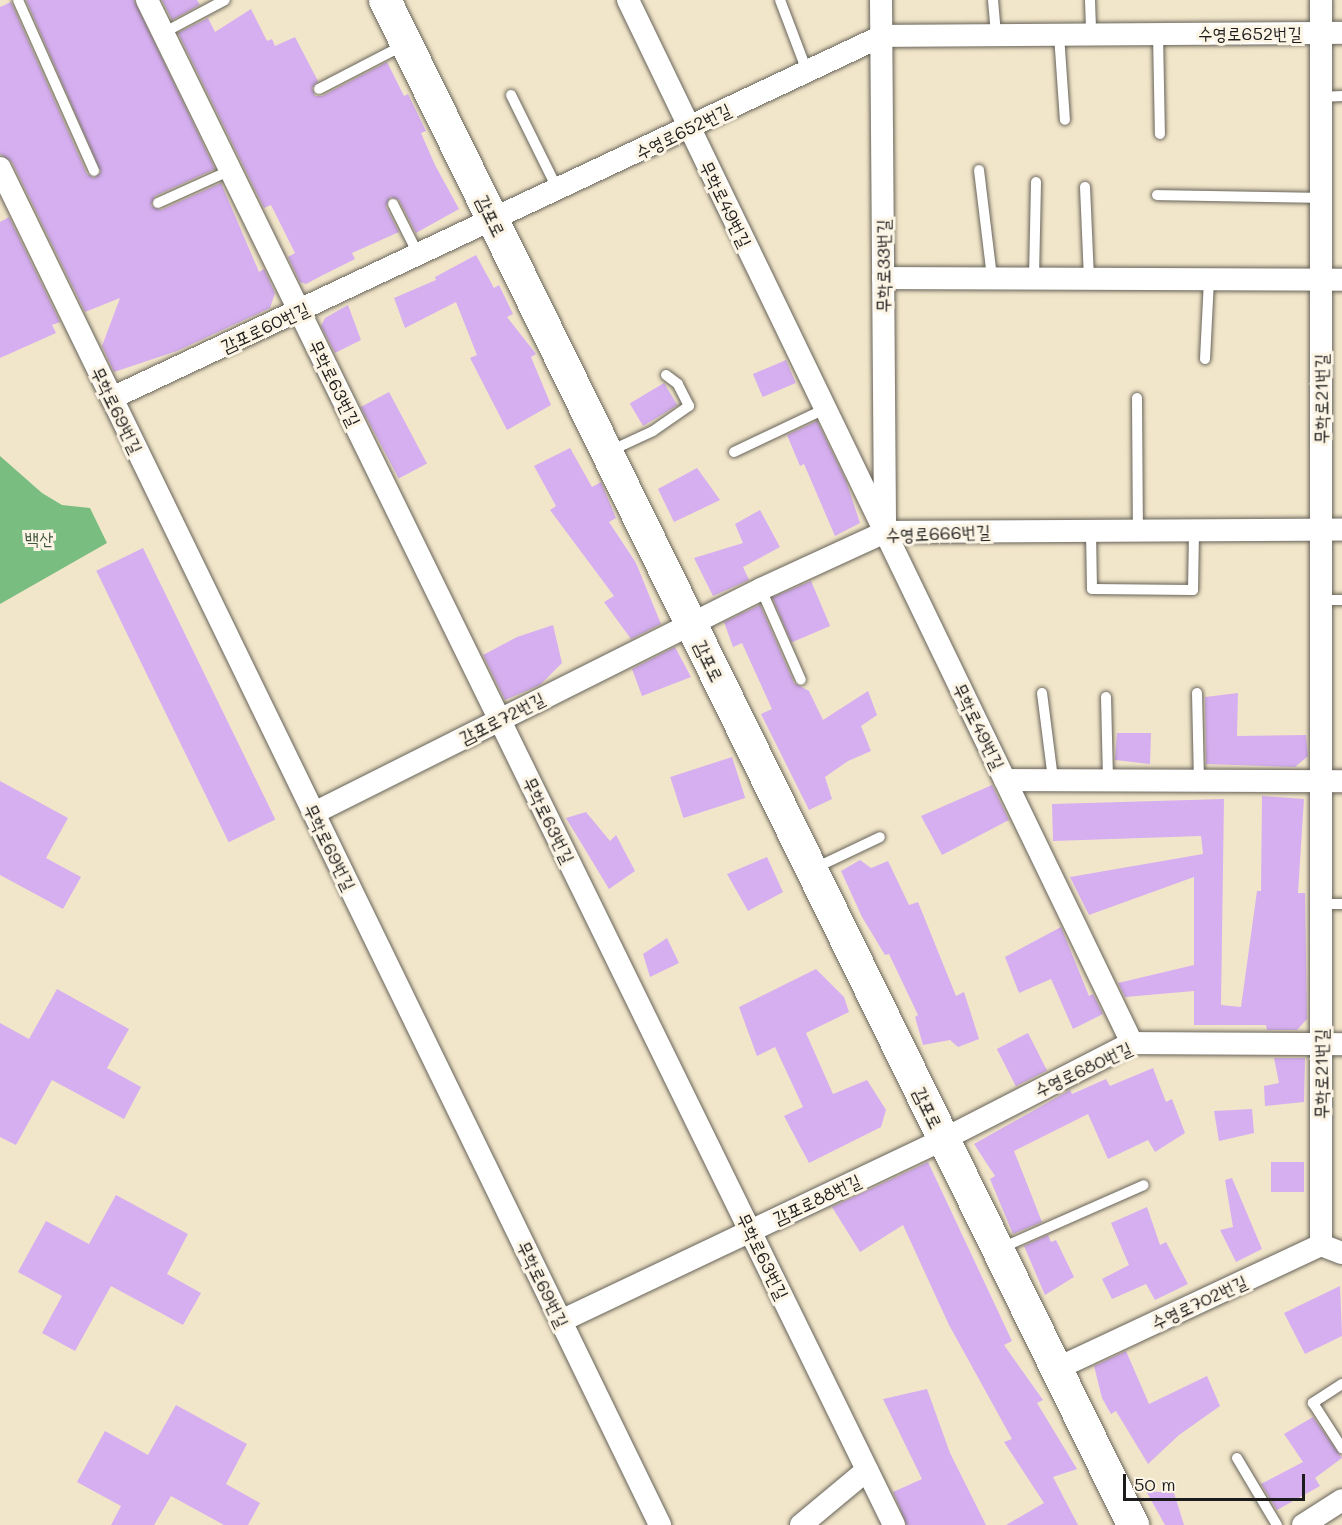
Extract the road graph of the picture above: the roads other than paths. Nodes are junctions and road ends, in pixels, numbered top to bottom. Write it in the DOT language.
graph roads {
  1 [pos="18,0"];
  2 [pos="147,0"];
  3 [pos="225,0"];
  4 [pos="385,0"];
  5 [pos="627,0"];
  6 [pos="780,0"];
  7 [pos="881,0"];
  8 [pos="993,0"];
  9 [pos="1090,0"];
  10 [pos="1321,0"];
  11 [pos="163,33"];
  12 [pos="1331,33"];
  13 [pos="1158,34"];
  14 [pos="996,35"];
  15 [pos="1059,35"];
  16 [pos="1091,35"];
  17 [pos="882,36"];
  18 [pos="407,44"];
  19 [pos="807,71"];
  20 [pos="319,88"];
  21 [pos="512,95"];
  22 [pos="1331,96"];
  23 [pos="1065,120"];
  24 [pos="689,128"];
  25 [pos="1160,134"];
  26 [pos="0,168"];
  27 [pos="231,170"];
  28 [pos="979,170"];
  29 [pos="94,171"];
  30 [pos="1036,182"];
  31 [pos="1085,187"];
  32 [pos="558,191"];
  33 [pos="1157,195"];
  34 [pos="1321,198"];
  35 [pos="158,203"];
  36 [pos="393,204"];
  37 [pos="494,221"];
  38 [pos="419,256"];
  39 [pos="883,278"];
  40 [pos="992,278"];
  41 [pos="1034,278"];
  42 [pos="1089,279"];
  43 [pos="1209,279"];
  44 [pos="1331,280"];
  45 [pos="300,311"];
  46 [pos="1205,359"];
  47 [pos="666,375"];
  48 [pos="112,398"];
  49 [pos="1137,399"];
  50 [pos="825,409"];
  51 [pos="734,452"];
  52 [pos="607,453"];
  53 [pos="1331,530"];
  54 [pos="1091,531"];
  55 [pos="1138,531"];
  56 [pos="1194,531"];
  57 [pos="885,532"];
  58 [pos="761,589"];
  59 [pos="1331,600"];
  60 [pos="691,624"];
  61 [pos="801,680"];
  62 [pos="1042,693"];
  63 [pos="1197,693"];
  64 [pos="1106,698"];
  65 [pos="500,720"];
  66 [pos="1053,779"];
  67 [pos="1108,779"];
  68 [pos="1005,780"];
  69 [pos="1199,780"];
  70 [pos="1331,781"];
  71 [pos="314,813"];
  72 [pos="880,837"];
  73 [pos="812,870"];
  74 [pos="1331,904"];
  75 [pos="1132,1043"];
  76 [pos="1331,1044"];
  77 [pos="944,1139"];
  78 [pos="1144,1185"];
  79 [pos="750,1231"];
  80 [pos="1321,1245"];
  81 [pos="998,1249"];
  82 [pos="1342,1253"];
  83 [pos="561,1321"];
  84 [pos="1056,1369"];
  85 [pos="1342,1384"];
  86 [pos="1342,1448"];
  87 [pos="1237,1458"];
  88 [pos="867,1470"];
  89 [pos="1342,1500"];
  90 [pos="660,1525"];
  91 [pos="801,1525"];
  92 [pos="894,1525"];
  93 [pos="1133,1525"];
  94 [pos="1277,1525"];
  95 [pos="1302,1525"];
  1 -- 29 [label="lane"];
  2 -- 11 [label="street, 무학로63번길"];
  3 -- 11 [label="lane"];
  4 -- 18 [label="street, 감포로"];
  5 -- 24 [label="street, 무학로49번길"];
  6 -- 19 [label="lane"];
  7 -- 17 [label="street, 무학로33번길"];
  8 -- 14 [label="lane"];
  9 -- 16 [label="lane"];
  10 -- 12 [label="street, 무학로21번길"];
  11 -- 27 [label="street, 무학로63번길"];
  12 -- 13 [label="street, 수영로652번길"];
  12 -- 22 [label="street, 무학로21번길"];
  13 -- 16 [label="street, 수영로652번길"];
  13 -- 25 [label="lane"];
  14 -- 15 [label="street, 수영로652번길"];
  14 -- 17 [label="street, 수영로652번길"];
  15 -- 16 [label="street, 수영로652번길"];
  15 -- 23 [label="lane"];
  17 -- 19 [label="street, 수영로652번길"];
  17 -- 39 [label="street, 무학로33번길"];
  18 -- 20 [label="lane"];
  18 -- 37 [label="street, 감포로"];
  19 -- 24 [label="street, 수영로652번길"];
  21 -- 32 [label="lane"];
  22 -- 34 [label="street, 무학로21번길"];
  24 -- 32 [label="street, 수영로652번길"];
  24 -- 50 [label="street, 무학로49번길"];
  26 -- 48 [label="street, 무학로69번길"];
  27 -- 35 [label="lane"];
  27 -- 45 [label="street, 무학로63번길"];
  28 -- 40 [label="lane"];
  30 -- 41 [label="lane"];
  31 -- 42 [label="lane"];
  32 -- 37 [label="street, 수영로652번길"];
  33 -- 34 [label="lane"];
  34 -- 44 [label="street, 무학로21번길"];
  36 -- 38 [label="lane"];
  37 -- 38 [label="street, 감포로60번길"];
  37 -- 52 [label="street, 감포로"];
  38 -- 45 [label="street, 감포로60번길"];
  39 -- 40 [label="street"];
  39 -- 57 [label="street, 무학로33번길"];
  40 -- 41 [label="street"];
  41 -- 42 [label="street"];
  42 -- 43 [label="street"];
  43 -- 44 [label="street"];
  43 -- 46 [label="lane"];
  44 -- 53 [label="street, 무학로21번길"];
  45 -- 48 [label="street, 감포로60번길"];
  45 -- 65 [label="street, 무학로63번길"];
  47 -- 52 [label="lane"];
  48 -- 71 [label="street, 무학로69번길"];
  49 -- 55 [label="lane"];
  50 -- 51 [label="lane"];
  50 -- 57 [label="street, 무학로49번길"];
  52 -- 60 [label="street, 감포로"];
  53 -- 56 [label="street, 수영로666번길"];
  53 -- 59 [label="street, 무학로21번길"];
  54 -- 55 [label="street, 수영로666번길"];
  54 -- 56 [label="lane"];
  54 -- 57 [label="street, 수영로666번길"];
  55 -- 56 [label="street, 수영로666번길"];
  57 -- 58 [label="street, 수영로666번길"];
  57 -- 68 [label="street, 무학로49번길"];
  58 -- 60 [label="street, 수영로666번길"];
  58 -- 61 [label="lane"];
  59 -- 70 [label="street, 무학로21번길"];
  60 -- 65 [label="street, 감포로72번길"];
  60 -- 73 [label="street, 감포로"];
  62 -- 66 [label="lane"];
  63 -- 69 [label="lane"];
  64 -- 67 [label="lane"];
  65 -- 71 [label="street, 감포로72번길"];
  65 -- 79 [label="street, 무학로63번길"];
  66 -- 67 [label="street"];
  66 -- 68 [label="street"];
  67 -- 69 [label="street"];
  68 -- 75 [label="street, 무학로49번길"];
  69 -- 70 [label="street"];
  70 -- 74 [label="street, 무학로21번길"];
  71 -- 83 [label="street, 무학로69번길"];
  72 -- 73 [label="lane"];
  73 -- 77 [label="street, 감포로"];
  74 -- 76 [label="street, 무학로21번길"];
  75 -- 76 [label="street, 수영로680번길"];
  75 -- 77 [label="street, 수영로680번길"];
  76 -- 80 [label="street, 무학로21번길"];
  77 -- 79 [label="street, 감포로88번길"];
  77 -- 81 [label="street, 감포로"];
  78 -- 81 [label="lane"];
  79 -- 83 [label="street, 감포로88번길"];
  79 -- 88 [label="street, 무학로63번길"];
  80 -- 82 [label="street"];
  80 -- 84 [label="street, 수영로702번길"];
  81 -- 84 [label="street, 감포로"];
  83 -- 90 [label="street, 무학로69번길"];
  84 -- 93 [label="street, 감포로"];
  85 -- 86 [label="lane"];
  87 -- 94 [label="lane"];
  88 -- 91 [label="street"];
  88 -- 92 [label="street, 무학로63번길"];
  89 -- 95 [label="street"];
}
